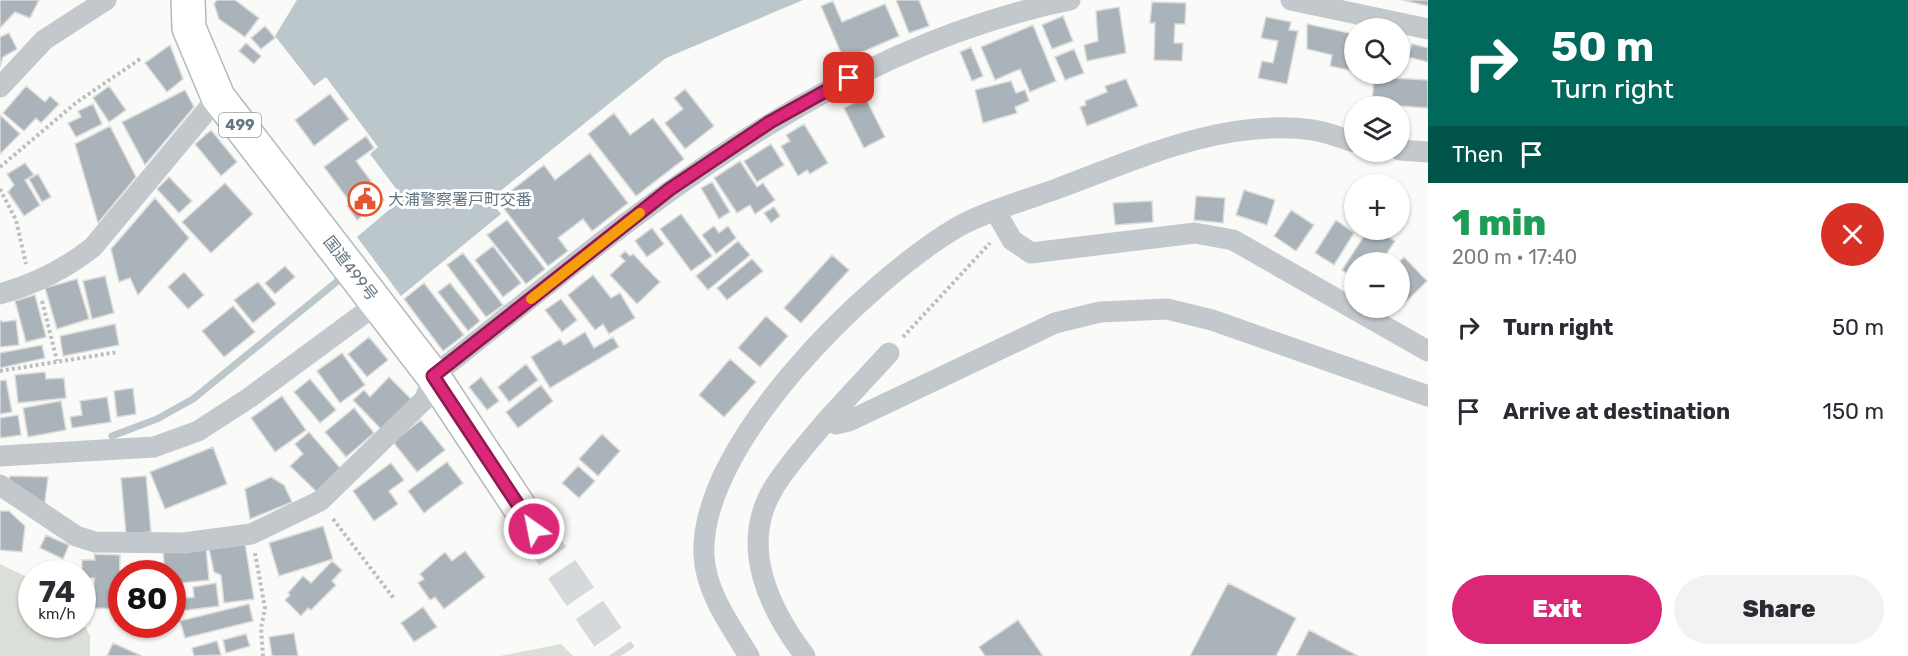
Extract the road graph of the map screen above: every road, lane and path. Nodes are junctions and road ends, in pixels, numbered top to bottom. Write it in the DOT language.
graph roads {
  1 [pos="106,0"];
  2 [pos="188,0"];
  3 [pos="1070,0"];
  4 [pos="1291,0"];
  5 [pos="1428,29"];
  6 [pos="140,59"];
  7 [pos="0,87"];
  8 [pos="218,97"];
  9 [pos="1344,138"];
  10 [pos="1410,151"];
  11 [pos="1428,152"];
  12 [pos="0,166"];
  13 [pos="0,189"];
  14 [pos="1000,220"];
  15 [pos="34,284"];
  16 [pos="0,294"];
  17 [pos="378,303"];
  18 [pos="1428,351"];
  19 [pos="118,352"];
  20 [pos="889,353"];
  21 [pos="57,361"];
  22 [pos="0,371"];
  23 [pos="433,376"];
  24 [pos="1428,396"];
  25 [pos="827,420"];
  26 [pos="0,456"];
  27 [pos="0,484"];
  28 [pos="320,501"];
  29 [pos="534,529"];
  30 [pos="251,534"];
  31 [pos="395,600"];
  32 [pos="263,656"];
  33 [pos="749,656"];
  34 [pos="805,656"];
  1 -- 7 [label="street"];
  2 -- 8 [label="highway, 国道499号 / 499"];
  3 -- 23 [label="street"];
  4 -- 5 [label="street"];
  6 -- 12 [label="path"];
  8 -- 15 [label="street"];
  8 -- 17 [label="highway, 国道499号 / 499"];
  9 -- 14 [label="street"];
  10 -- 11 [label="street"];
  13 -- 15 [label="path"];
  14 -- 18 [label="street"];
  14 -- 20 [label="path"];
  14 -- 33 [label="street"];
  15 -- 16 [label="street"];
  15 -- 21 [label="path"];
  17 -- 23 [label="highway, 国道499号 / 499"];
  17 -- 26 [label="street"];
  19 -- 21 [label="path"];
  20 -- 25 [label="street"];
  21 -- 22 [label="path"];
  23 -- 28 [label="street"];
  23 -- 29 [label="highway, 国道499号 / 499"];
  24 -- 25 [label="street"];
  25 -- 34 [label="street"];
  27 -- 30 [label="street"];
  28 -- 30 [label="street"];
  28 -- 31 [label="path"];
  30 -- 32 [label="path"];
}
